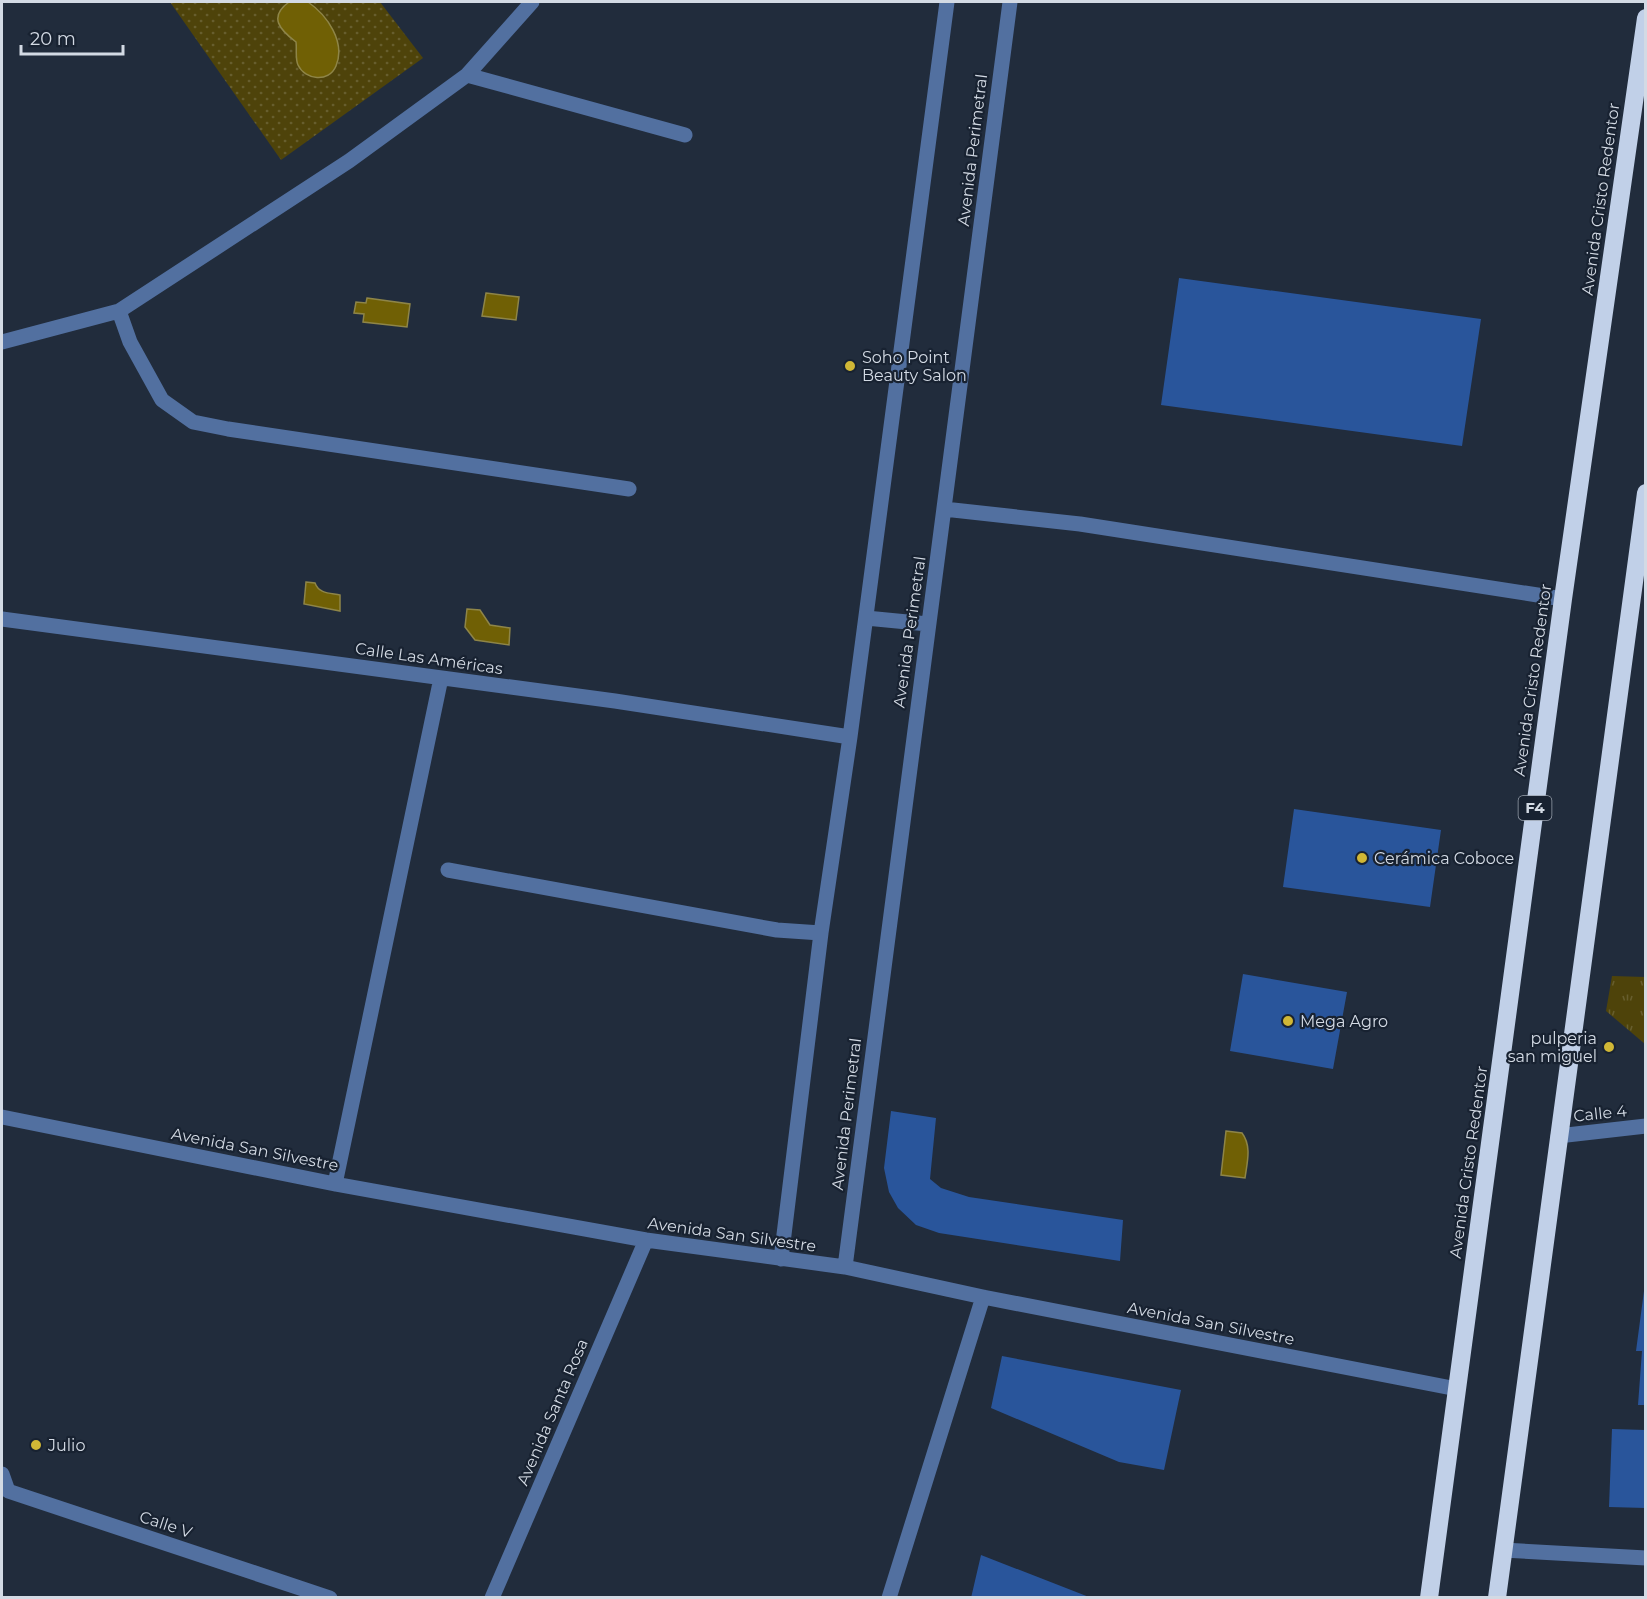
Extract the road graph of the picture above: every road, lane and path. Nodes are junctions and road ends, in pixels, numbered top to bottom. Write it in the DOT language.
graph roads {
  1 [pos="532,2"];
  2 [pos="947,2"];
  3 [pos="1010,2"];
  4 [pos="1646,18"];
  5 [pos="467,75"];
  6 [pos="686,135"];
  7 [pos="119,311"];
  8 [pos="2,342"];
  9 [pos="629,489"];
  10 [pos="1646,493"];
  11 [pos="944,509"];
  12 [pos="1563,599"];
  13 [pos="866,618"];
  14 [pos="2,619"];
  15 [pos="928,624"];
  16 [pos="441,678"];
  17 [pos="850,737"];
  18 [pos="448,870"];
  19 [pos="821,933"];
  20 [pos="2,1117"];
  21 [pos="1646,1126"];
  22 [pos="1558,1136"];
  23 [pos="335,1184"];
  24 [pos="645,1240"];
  25 [pos="781,1259"];
  26 [pos="844,1267"];
  27 [pos="983,1296"];
  28 [pos="1457,1389"];
  29 [pos="2,1474"];
  30 [pos="1503,1550"];
  31 [pos="1646,1558"];
  32 [pos="330,1598"];
  33 [pos="492,1598"];
  34 [pos="889,1598"];
  35 [pos="1429,1598"];
  36 [pos="1497,1598"];
  1 -- 5 [label="street"];
  2 -- 13 [label="street"];
  3 -- 11 [label="street, Avenida Perimetral"];
  4 -- 12 [label="highway, Avenida Cristo Redentor / F4"];
  5 -- 6 [label="street"];
  5 -- 7 [label="street"];
  7 -- 8 [label="street"];
  7 -- 9 [label="street"];
  10 -- 22 [label="highway"];
  11 -- 12 [label="street"];
  11 -- 15 [label="street, Avenida Perimetral"];
  12 -- 28 [label="highway, Avenida Cristo Redentor / F4"];
  13 -- 15 [label="street"];
  13 -- 17 [label="street"];
  14 -- 16 [label="street, Calle Las Américas"];
  15 -- 26 [label="street, Avenida Perimetral"];
  16 -- 17 [label="street, Calle Las Américas"];
  16 -- 23 [label="street"];
  17 -- 19 [label="street"];
  18 -- 19 [label="street"];
  19 -- 25 [label="street"];
  20 -- 23 [label="street, Avenida San Silvestre"];
  21 -- 22 [label="street, Calle 4"];
  22 -- 30 [label="highway"];
  23 -- 24 [label="street, Avenida San Silvestre"];
  24 -- 25 [label="street, Avenida San Silvestre"];
  24 -- 33 [label="street, Avenida Santa Rosa"];
  25 -- 26 [label="street, Avenida San Silvestre"];
  26 -- 27 [label="street, Avenida San Silvestre"];
  27 -- 28 [label="street, Avenida San Silvestre"];
  27 -- 34 [label="street"];
  28 -- 35 [label="highway, Avenida Cristo Redentor / F4"];
  29 -- 32 [label="street, Calle V"];
  30 -- 31 [label="street"];
  30 -- 36 [label="highway"];
}
